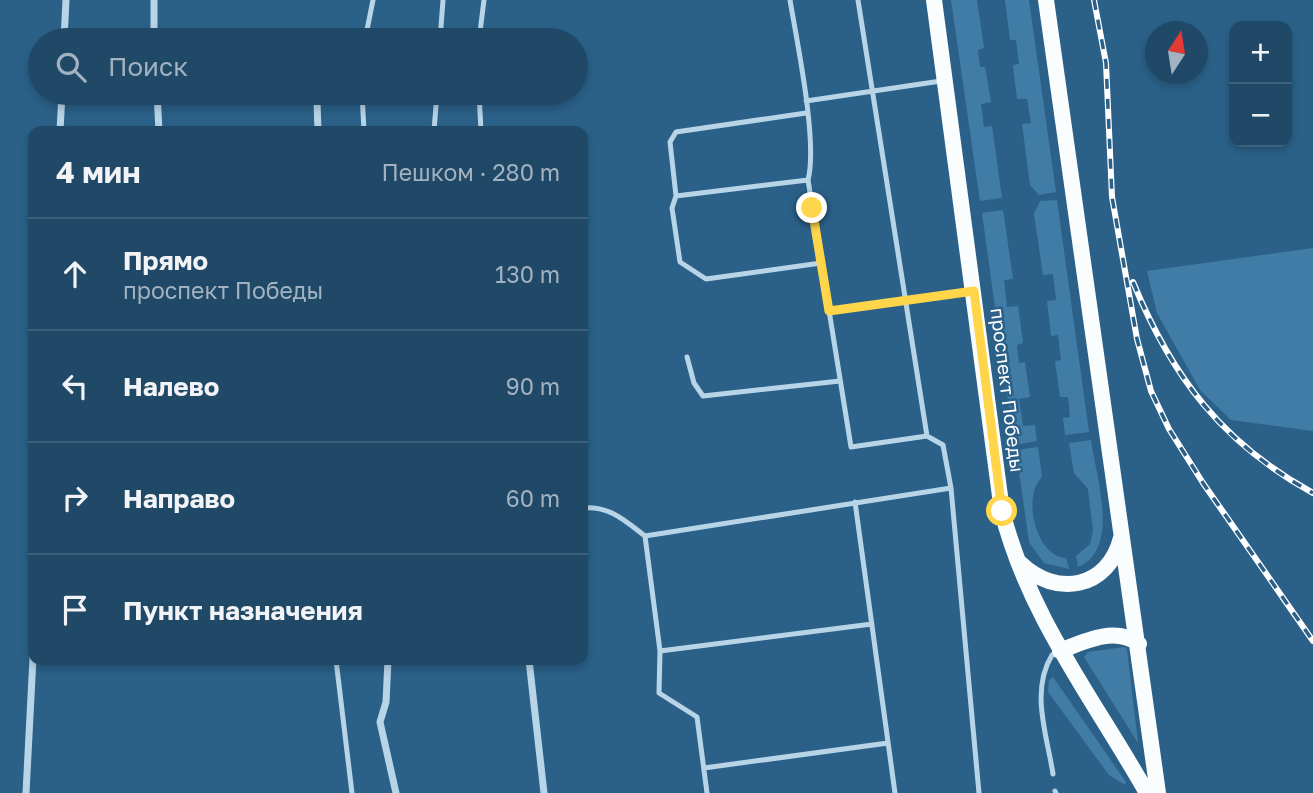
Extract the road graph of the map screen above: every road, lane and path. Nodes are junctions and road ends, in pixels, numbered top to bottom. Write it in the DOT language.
graph roads {
  1 [pos="66,0"];
  2 [pos="155,0"];
  3 [pos="373,0"];
  4 [pos="443,0"];
  5 [pos="484,0"];
  6 [pos="790,0"];
  7 [pos="858,0"];
  8 [pos="934,0"];
  9 [pos="1046,0"];
  10 [pos="65,28"];
  11 [pos="154,28"];
  12 [pos="366,28"];
  13 [pos="441,28"];
  14 [pos="480,28"];
  15 [pos="945,81"];
  16 [pos="872,91"];
  17 [pos="806,101"];
  18 [pos="61,105"];
  19 [pos="158,105"];
  20 [pos="317,105"];
  21 [pos="363,105"];
  22 [pos="436,105"];
  23 [pos="480,105"];
  24 [pos="806,113"];
  25 [pos="60,126"];
  26 [pos="159,126"];
  27 [pos="318,126"];
  28 [pos="364,126"];
  29 [pos="434,126"];
  30 [pos="481,126"];
  31 [pos="808,180"];
  32 [pos="676,197"];
  33 [pos="821,263"];
  34 [pos="974,291"];
  35 [pos="907,301"];
  36 [pos="829,311"];
  37 [pos="687,356"];
  38 [pos="840,381"];
  39 [pos="927,436"];
  40 [pos="951,488"];
  41 [pos="855,502"];
  42 [pos="588,508"];
  43 [pos="1122,534"];
  44 [pos="645,537"];
  45 [pos="1011,548"];
  46 [pos="872,624"];
  47 [pos="1139,643"];
  48 [pos="660,650"];
  49 [pos="1060,651"];
  50 [pos="33,665"];
  51 [pos="337,665"];
  52 [pos="388,665"];
  53 [pos="530,665"];
  54 [pos="888,743"];
  55 [pos="704,768"];
  56 [pos="1053,774"];
  57 [pos="26,793"];
  58 [pos="352,793"];
  59 [pos="396,793"];
  60 [pos="544,793"];
  61 [pos="707,793"];
  62 [pos="895,793"];
  63 [pos="979,793"];
  64 [pos="1147,793"];
  65 [pos="1158,793"];
  1 -- 10 [label="street"];
  2 -- 11 [label="street"];
  3 -- 12 [label="lane"];
  4 -- 13 [label="lane"];
  5 -- 14 [label="lane"];
  6 -- 17 [label="lane"];
  7 -- 16 [label="lane"];
  8 -- 15 [label="main road, проспект Победы"];
  9 -- 43 [label="main road"];
  15 -- 16 [label="lane"];
  15 -- 34 [label="main road, проспект Победы"];
  16 -- 17 [label="lane"];
  16 -- 35 [label="lane"];
  17 -- 24 [label="lane"];
  18 -- 25 [label="street"];
  19 -- 26 [label="street"];
  20 -- 27 [label="street"];
  21 -- 28 [label="lane"];
  22 -- 29 [label="lane"];
  23 -- 30 [label="lane"];
  24 -- 31 [label="lane"];
  24 -- 32 [label="lane"];
  31 -- 32 [label="lane"];
  31 -- 33 [label="lane"];
  32 -- 33 [label="lane"];
  33 -- 36 [label="lane"];
  34 -- 35 [label="lane"];
  34 -- 45 [label="main road, проспект Победы"];
  35 -- 36 [label="lane"];
  35 -- 39 [label="lane"];
  36 -- 38 [label="lane"];
  37 -- 38 [label="lane"];
  38 -- 39 [label="lane"];
  39 -- 40 [label="lane"];
  40 -- 41 [label="lane"];
  40 -- 63 [label="lane"];
  41 -- 44 [label="lane"];
  41 -- 46 [label="lane"];
  42 -- 44 [label="lane"];
  43 -- 45 [label="main road"];
  43 -- 47 [label="main road"];
  44 -- 48 [label="lane"];
  45 -- 49 [label="main road, проспект Победы"];
  46 -- 48 [label="lane"];
  46 -- 54 [label="lane"];
  47 -- 49 [label="main road"];
  47 -- 65 [label="main road"];
  48 -- 55 [label="lane"];
  49 -- 56 [label="lane"];
  49 -- 64 [label="main road, проспект Победы"];
  50 -- 57 [label="street"];
  51 -- 58 [label="lane"];
  52 -- 59 [label="street"];
  53 -- 60 [label="street"];
  54 -- 55 [label="lane"];
  54 -- 62 [label="lane"];
  55 -- 61 [label="lane"];
}
